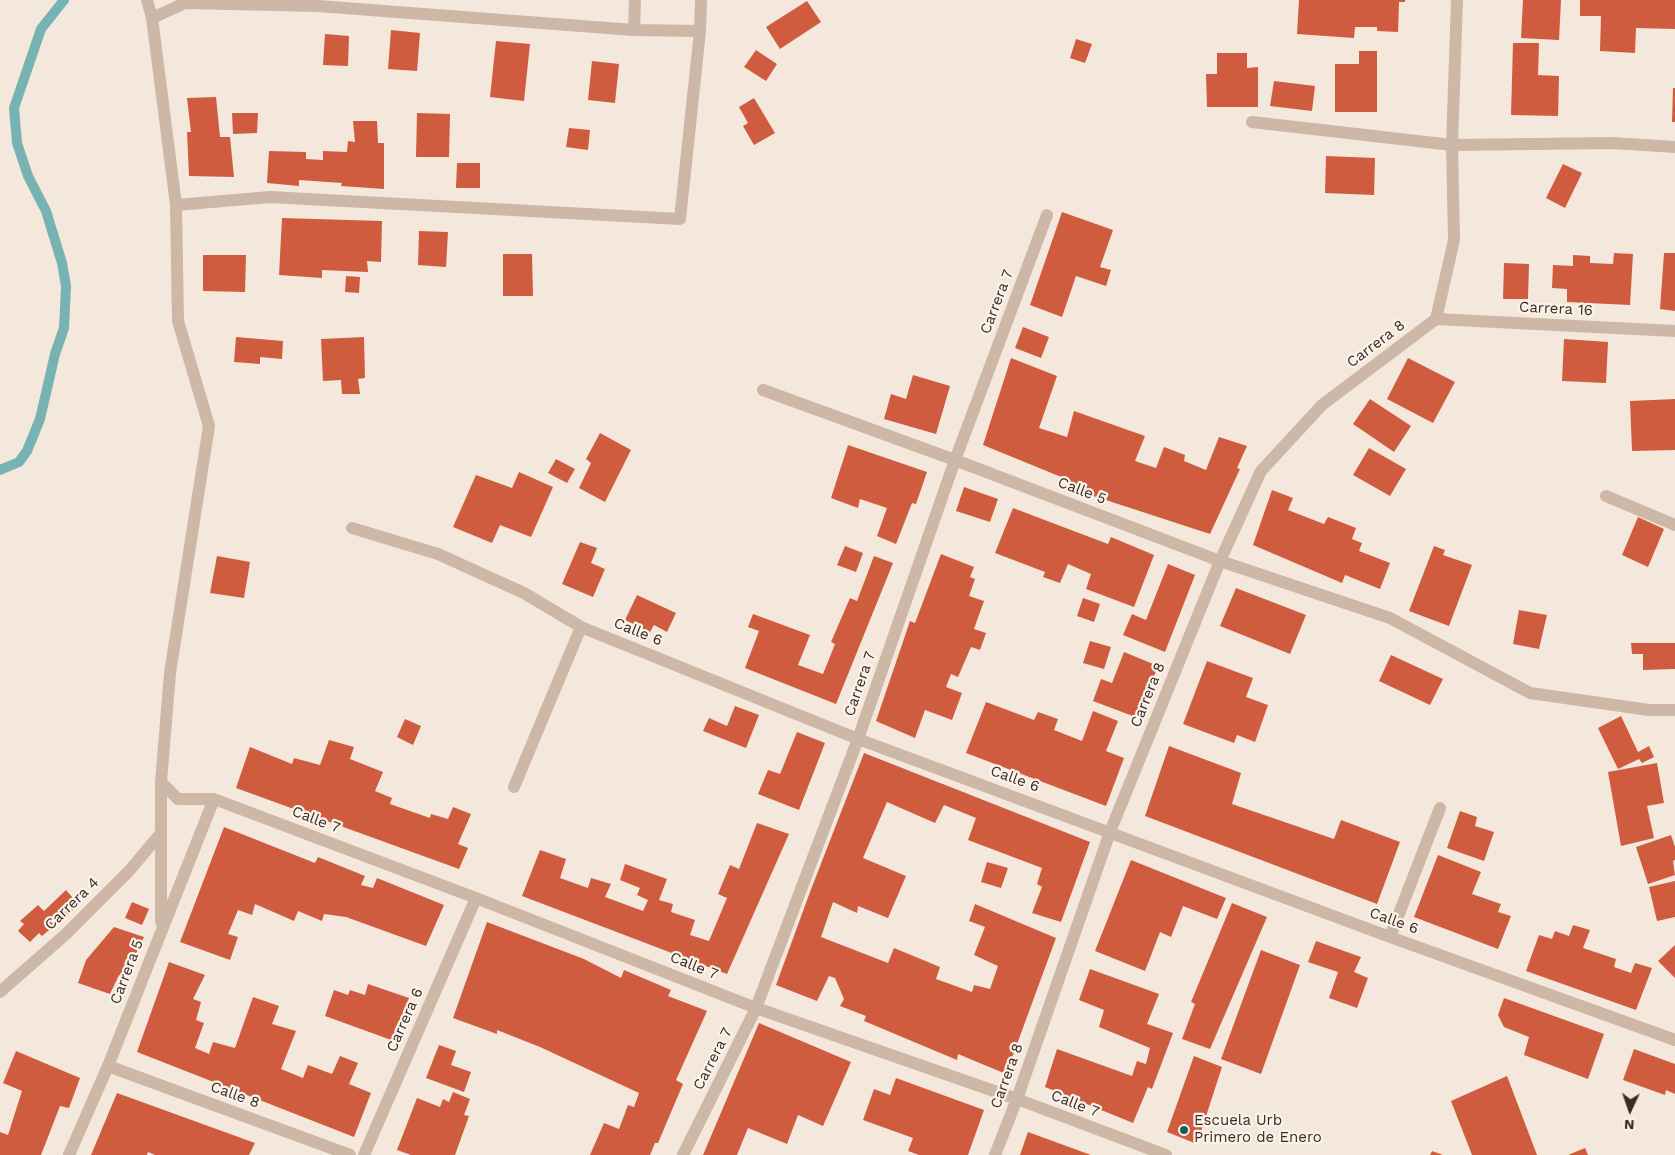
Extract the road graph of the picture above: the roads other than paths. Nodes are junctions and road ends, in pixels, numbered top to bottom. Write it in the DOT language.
graph roads {
  1 [pos="147,0"];
  2 [pos="635,0"];
  3 [pos="701,0"];
  4 [pos="1457,0"];
  5 [pos="152,18"];
  6 [pos="634,30"];
  7 [pos="700,31"];
  8 [pos="1252,122"];
  9 [pos="1452,145"];
  10 [pos="1675,147"];
  11 [pos="176,205"];
  12 [pos="1047,215"];
  13 [pos="1436,319"];
  14 [pos="1675,331"];
  15 [pos="763,390"];
  16 [pos="955,460"];
  17 [pos="1606,496"];
  18 [pos="1675,525"];
  19 [pos="352,528"];
  20 [pos="1220,561"];
  21 [pos="581,627"];
  22 [pos="1675,710"];
  23 [pos="858,739"];
  24 [pos="161,782"];
  25 [pos="514,787"];
  26 [pos="214,799"];
  27 [pos="1440,808"];
  28 [pos="1110,832"];
  29 [pos="161,833"];
  30 [pos="476,898"];
  31 [pos="161,930"];
  32 [pos="1390,937"];
  33 [pos="0,992"];
  34 [pos="756,1008"];
  35 [pos="1675,1040"];
  36 [pos="108,1066"];
  37 [pos="1017,1099"];
  38 [pos="69,1155"];
  39 [pos="350,1155"];
  40 [pos="364,1155"];
  41 [pos="683,1155"];
  42 [pos="995,1155"];
  43 [pos="1166,1155"];
  1 -- 5 [label="street"];
  2 -- 6 [label="street"];
  3 -- 7 [label="street"];
  4 -- 9 [label="street"];
  5 -- 6 [label="street"];
  5 -- 11 [label="street"];
  6 -- 7 [label="street"];
  7 -- 11 [label="street"];
  8 -- 9 [label="street"];
  9 -- 10 [label="street"];
  9 -- 13 [label="street"];
  11 -- 24 [label="street"];
  12 -- 16 [label="street, Carrera 7"];
  13 -- 14 [label="street, Carrera 16"];
  13 -- 20 [label="street, Carrera 8"];
  15 -- 16 [label="street, Calle 5"];
  16 -- 20 [label="street, Calle 5"];
  16 -- 23 [label="street, Carrera 7"];
  17 -- 18 [label="street"];
  19 -- 21 [label="street, Calle 6"];
  20 -- 22 [label="street, Calle 5"];
  20 -- 28 [label="street, Carrera 8"];
  21 -- 23 [label="street, Calle 6"];
  21 -- 25 [label="street"];
  23 -- 28 [label="street, Calle 6"];
  23 -- 34 [label="street, Carrera 7"];
  24 -- 26 [label="street"];
  24 -- 29 [label="street"];
  26 -- 30 [label="street, Calle 7"];
  26 -- 31 [label="street, Carrera 5"];
  27 -- 32 [label="street"];
  28 -- 32 [label="street, Calle 6"];
  28 -- 37 [label="street, Carrera 8"];
  29 -- 31 [label="street"];
  29 -- 33 [label="street, Carrera 4"];
  30 -- 34 [label="street, Calle 7"];
  30 -- 40 [label="street, Carrera 6"];
  31 -- 36 [label="street, Carrera 5"];
  32 -- 35 [label="street, Calle 6"];
  34 -- 37 [label="street, Calle 7"];
  34 -- 41 [label="street, Carrera 7"];
  36 -- 38 [label="street, Carrera 5"];
  36 -- 39 [label="street, Calle 8"];
  37 -- 42 [label="street, Carrera 8"];
  37 -- 43 [label="street, Calle 7"];
}
